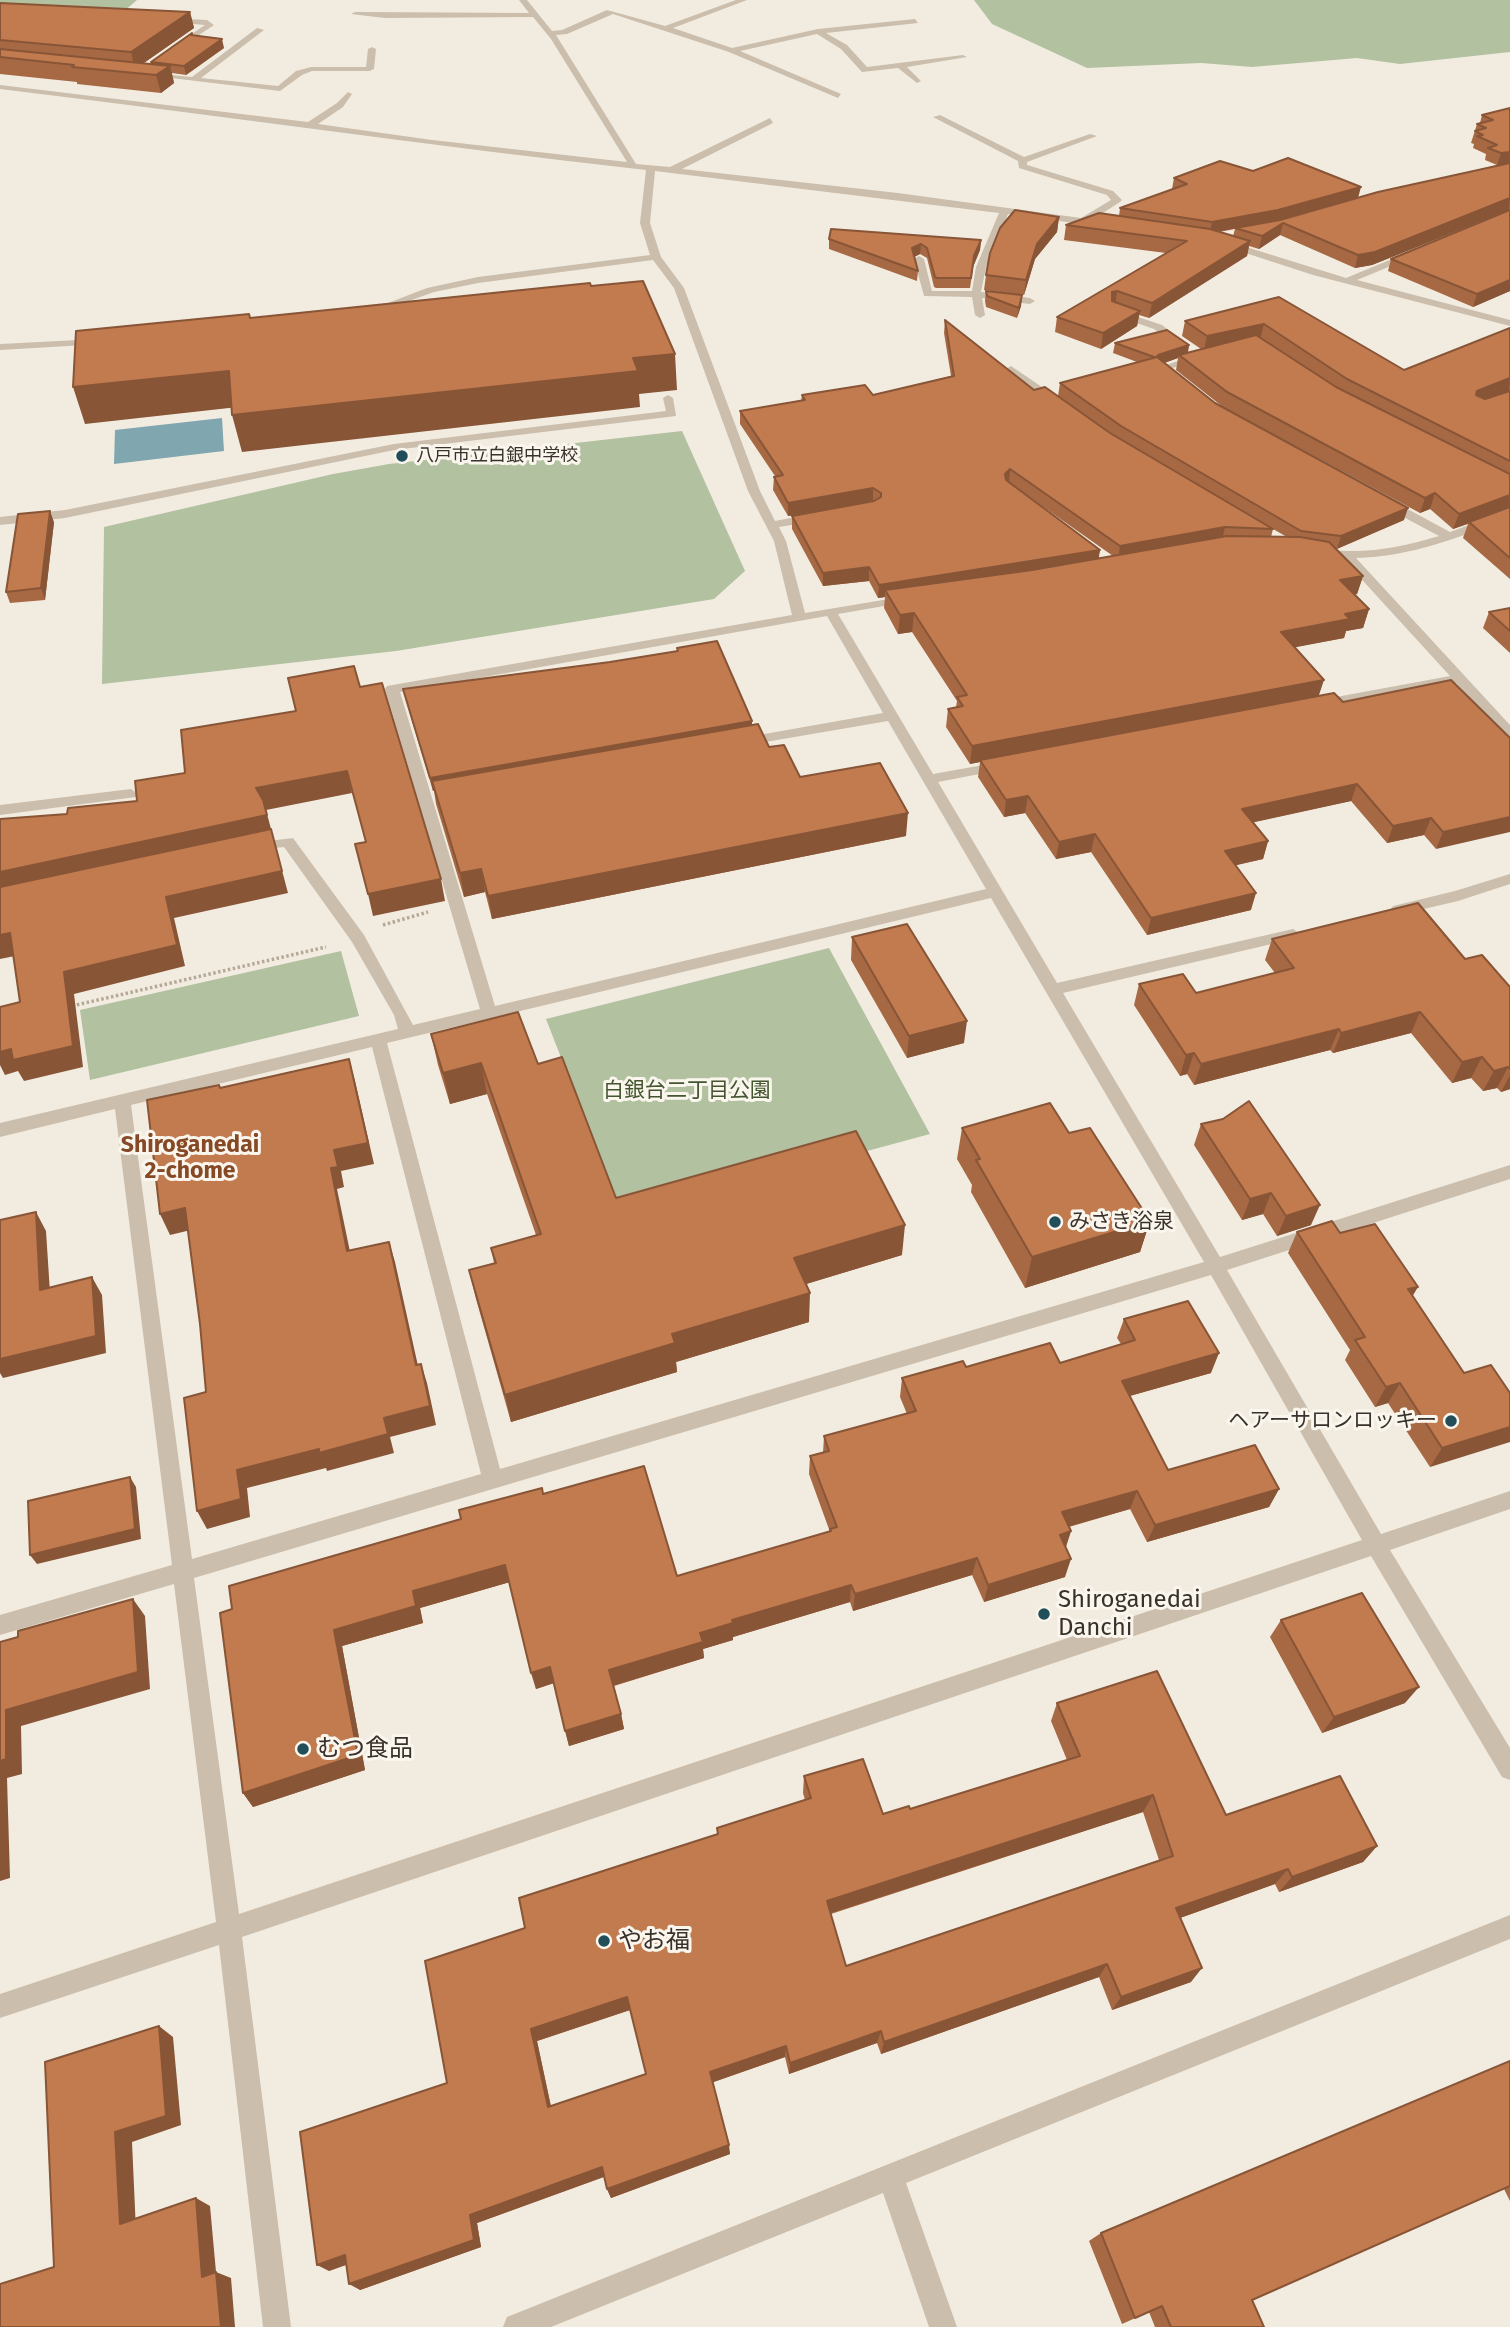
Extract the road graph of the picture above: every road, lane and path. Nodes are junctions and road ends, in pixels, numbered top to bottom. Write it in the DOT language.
graph roads {
  1 [pos="523,0"];
  2 [pos="743,0"];
  3 [pos="355,14"];
  4 [pos="536,15"];
  5 [pos="170,20"];
  6 [pos="915,20"];
  7 [pos="667,28"];
  8 [pos="260,30"];
  9 [pos="818,31"];
  10 [pos="550,33"];
  11 [pos="372,49"];
  12 [pos="732,50"];
  13 [pos="170,53"];
  14 [pos="963,57"];
  15 [pos="901,66"];
  16 [pos="149,67"];
  17 [pos="28,77"];
  18 [pos="193,80"];
  19 [pos="918,81"];
  20 [pos="5,88"];
  21 [pos="348,94"];
  22 [pos="838,96"];
  23 [pos="937,117"];
  24 [pos="770,121"];
  25 [pos="310,125"];
  26 [pos="1093,136"];
  27 [pos="1023,160"];
  28 [pos="635,167"];
  29 [pos="651,169"];
  30 [pos="669,171"];
  31 [pos="1005,211"];
  32 [pos="1083,221"];
  33 [pos="1109,224"];
  34 [pos="1234,235"];
  35 [pos="1222,237"];
  36 [pos="1210,239"];
  37 [pos="1424,249"];
  38 [pos="656,257"];
  39 [pos="919,259"];
  40 [pos="1348,281"];
  41 [pos="976,294"];
  42 [pos="1030,301"];
  43 [pos="1114,312"];
  44 [pos="365,314"];
  45 [pos="980,315"];
  46 [pos="1510,323"];
  47 [pos="105,341"];
  48 [pos="0,347"];
  49 [pos="1214,354"];
  50 [pos="1201,357"];
  51 [pos="1011,369"];
  52 [pos="1180,383"];
  53 [pos="668,397"];
  54 [pos="1068,410"];
  55 [pos="1377,497"];
  56 [pos="835,514"];
  57 [pos="1510,514"];
  58 [pos="0,521"];
  59 [pos="771,525"];
  60 [pos="1450,537"];
  61 [pos="1308,551"];
  62 [pos="1348,557"];
  63 [pos="919,597"];
  64 [pos="831,613"];
  65 [pos="800,619"];
  66 [pos="1458,678"];
  67 [pos="1309,706"];
  68 [pos="891,716"];
  69 [pos="1510,733"];
  70 [pos="728,745"];
  71 [pos="1009,764"];
  72 [pos="928,779"];
  73 [pos="131,794"];
  74 [pos="0,810"];
  75 [pos="236,852"];
  76 [pos="1510,879"];
  77 [pos="994,892"];
  78 [pos="457,905"];
  79 [pos="1378,915"];
  80 [pos="1310,930"];
  81 [pos="358,939"];
  82 [pos="1054,989"];
  83 [pos="66,1008"];
  84 [pos="489,1011"];
  85 [pos="407,1031"];
  86 [pos="378,1039"];
  87 [pos="122,1099"];
  88 [pos="0,1130"];
  89 [pos="1510,1172"];
  90 [pos="1216,1266"];
  91 [pos="492,1478"];
  92 [pos="1510,1500"];
  93 [pos="1376,1545"];
  94 [pos="182,1572"];
  95 [pos="0,1625"];
  96 [pos="1510,1769"];
  97 [pos="1510,1927"];
  98 [pos="229,1928"];
  99 [pos="0,2006"];
  100 [pos="891,2178"];
  101 [pos="277,2327"];
  102 [pos="517,2327"];
  103 [pos="943,2327"];
  1 -- 4 [label="street"];
  2 -- 7 [label="street"];
  3 -- 4 [label="street"];
  4 -- 10 [label="street"];
  5 -- 13 [label="street"];
  6 -- 9 [label="street"];
  7 -- 10 [label="street"];
  7 -- 12 [label="street"];
  8 -- 18 [label="street"];
  9 -- 12 [label="street"];
  9 -- 15 [label="street"];
  10 -- 28 [label="street"];
  11 -- 18 [label="street"];
  12 -- 22 [label="street"];
  14 -- 15 [label="street"];
  15 -- 19 [label="street"];
  16 -- 18 [label="street"];
  17 -- 20 [label="street"];
  20 -- 25 [label="street"];
  21 -- 25 [label="street"];
  23 -- 27 [label="street"];
  24 -- 30 [label="street"];
  25 -- 28 [label="street"];
  26 -- 27 [label="street"];
  27 -- 32 [label="street"];
  28 -- 29 [label="street"];
  29 -- 30 [label="street"];
  29 -- 38 [label="street"];
  30 -- 31 [label="street"];
  31 -- 32 [label="street"];
  31 -- 41 [label="street"];
  32 -- 33 [label="street"];
  34 -- 35 [label="street"];
  36 -- 40 [label="street"];
  37 -- 40 [label="street"];
  38 -- 44 [label="street"];
  38 -- 59 [label="street"];
  39 -- 41 [label="street"];
  40 -- 46 [label="street"];
  41 -- 42 [label="street"];
  41 -- 45 [label="street"];
  43 -- 50 [label="street"];
  47 -- 48 [label="street"];
  49 -- 50 [label="street"];
  50 -- 52 [label="street"];
  51 -- 54 [label="street"];
  53 -- 58 [label="street"];
  55 -- 60 [label="street"];
  56 -- 59 [label="street"];
  57 -- 60 [label="street"];
  59 -- 65 [label="street"];
  60 -- 62 [label="street"];
  61 -- 62 [label="street"];
  62 -- 66 [label="street"];
  63 -- 64 [label="street"];
  64 -- 65 [label="street"];
  64 -- 68 [label="street"];
  65 -- 78 [label="street"];
  66 -- 67 [label="street"];
  66 -- 69 [label="street"];
  68 -- 70 [label="street"];
  68 -- 72 [label="street"];
  71 -- 72 [label="street"];
  72 -- 77 [label="street"];
  73 -- 74 [label="street"];
  75 -- 81 [label="street"];
  76 -- 79 [label="street"];
  77 -- 82 [label="street"];
  77 -- 84 [label="street"];
  78 -- 81 [label="path"];
  78 -- 84 [label="street"];
  80 -- 82 [label="street"];
  81 -- 83 [label="path"];
  81 -- 85 [label="street"];
  82 -- 90 [label="street"];
  84 -- 85 [label="street"];
  85 -- 86 [label="street"];
  86 -- 87 [label="street"];
  86 -- 91 [label="street"];
  87 -- 88 [label="street"];
  87 -- 94 [label="street"];
  89 -- 90 [label="street"];
  90 -- 91 [label="street"];
  90 -- 93 [label="street"];
  91 -- 94 [label="street"];
  92 -- 93 [label="street"];
  93 -- 96 [label="street"];
  93 -- 98 [label="street"];
  94 -- 95 [label="street"];
  94 -- 98 [label="street"];
  97 -- 100 [label="street"];
  98 -- 99 [label="street"];
  98 -- 101 [label="street"];
  100 -- 102 [label="street"];
  100 -- 103 [label="street"];
}
